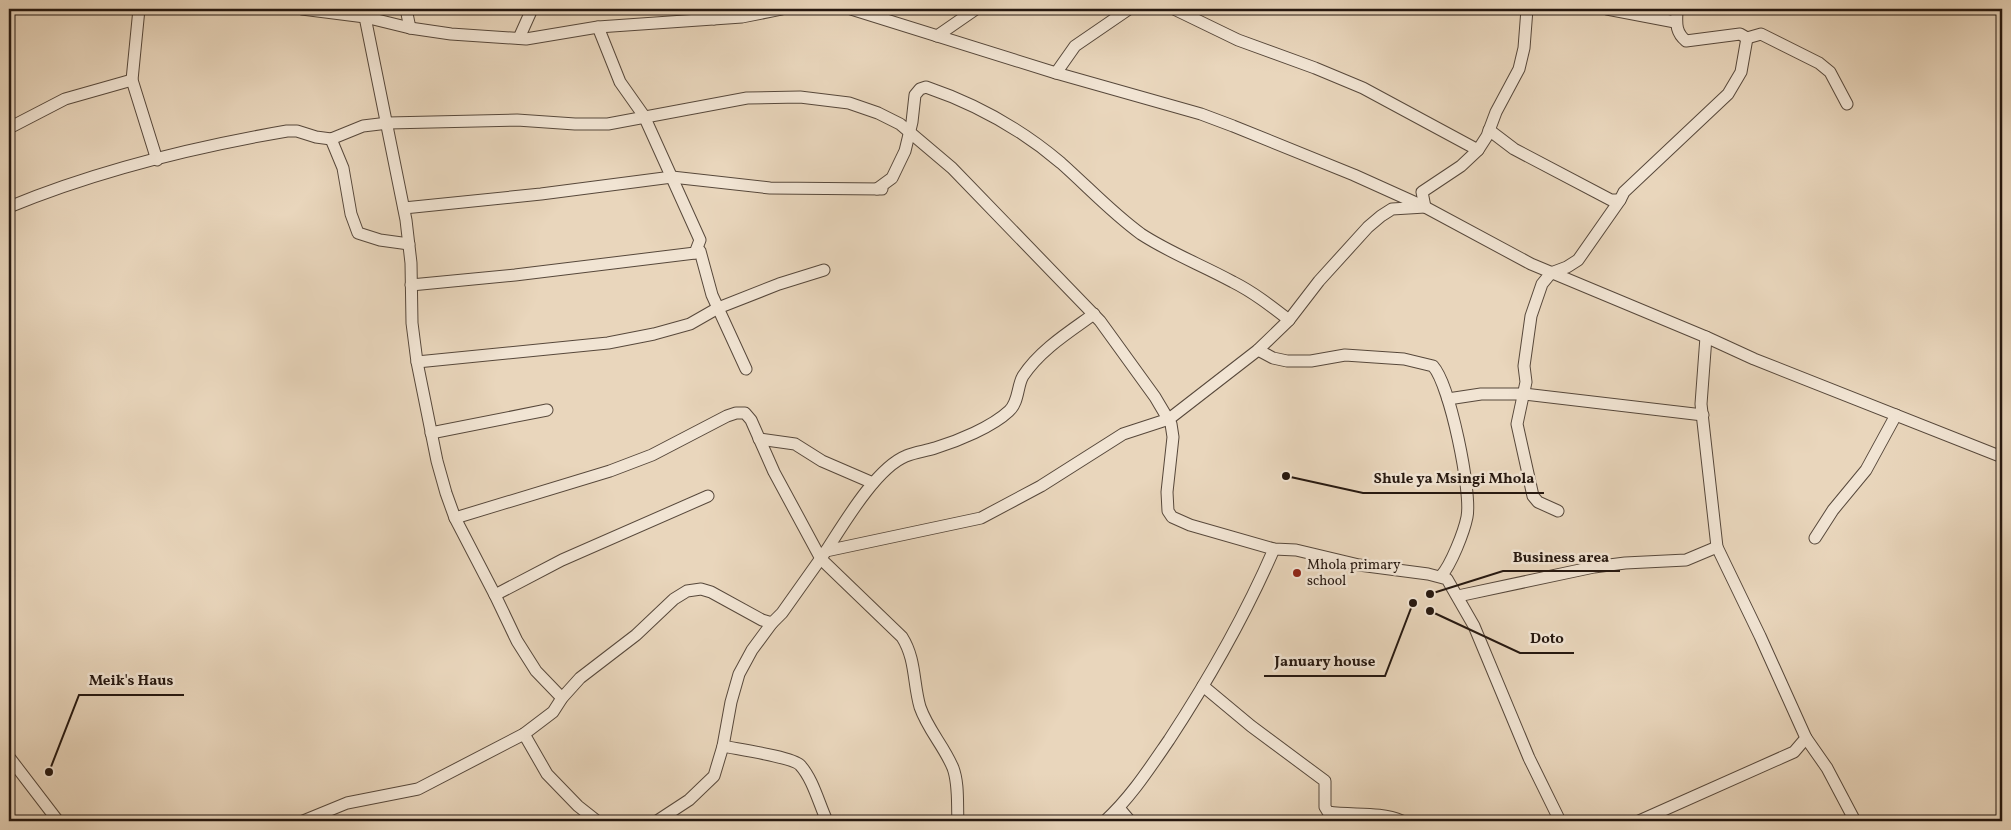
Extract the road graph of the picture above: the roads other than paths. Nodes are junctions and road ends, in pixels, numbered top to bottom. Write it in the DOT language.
graph roads {
  1 [pos="139,9"];
  2 [pos="302,9"];
  3 [pos="406,9"];
  4 [pos="532,9"];
  5 [pos="705,9"];
  6 [pos="782,9"];
  7 [pos="851,9"];
  8 [pos="976,9"];
  9 [pos="1129,9"];
  10 [pos="1174,9"];
  11 [pos="1527,9"];
  12 [pos="1608,9"];
  13 [pos="1676,9"];
  14 [pos="328,10"];
  15 [pos="365,17"];
  16 [pos="714,19"];
  17 [pos="1675,22"];
  18 [pos="598,27"];
  19 [pos="410,28"];
  20 [pos="936,36"];
  21 [pos="520,38"];
  22 [pos="1747,38"];
  23 [pos="1056,73"];
  24 [pos="132,80"];
  25 [pos="1847,104"];
  26 [pos="644,116"];
  27 [pos="388,123"];
  28 [pos="9,128"];
  29 [pos="1490,130"];
  30 [pos="910,133"];
  31 [pos="331,139"];
  32 [pos="1478,150"];
  33 [pos="157,160"];
  34 [pos="672,177"];
  35 [pos="1620,200"];
  36 [pos="9,207"];
  37 [pos="1425,207"];
  38 [pos="404,208"];
  39 [pos="409,244"];
  40 [pos="695,253"];
  41 [pos="824,270"];
  42 [pos="1551,273"];
  43 [pos="411,285"];
  44 [pos="718,308"];
  45 [pos="1094,314"];
  46 [pos="1289,320"];
  47 [pos="1706,337"];
  48 [pos="1258,350"];
  49 [pos="417,362"];
  50 [pos="746,369"];
  51 [pos="1524,394"];
  52 [pos="1448,398"];
  53 [pos="547,410"];
  54 [pos="1702,415"];
  55 [pos="1896,415"];
  56 [pos="1169,419"];
  57 [pos="431,433"];
  58 [pos="759,438"];
  59 [pos="2002,457"];
  60 [pos="873,483"];
  61 [pos="708,496"];
  62 [pos="1558,511"];
  63 [pos="454,518"];
  64 [pos="1815,538"];
  65 [pos="1717,547"];
  66 [pos="1274,549"];
  67 [pos="824,555"];
  68 [pos="1441,576"];
  69 [pos="495,595"];
  70 [pos="1458,596"];
  71 [pos="772,623"];
  72 [pos="1203,686"];
  73 [pos="562,698"];
  74 [pos="524,734"];
  75 [pos="1806,738"];
  76 [pos="723,746"];
  77 [pos="9,757"];
  78 [pos="1120,808"];
  79 [pos="1654,818"];
  80 [pos="58,821"];
  81 [pos="303,821"];
  82 [pos="597,821"];
  83 [pos="657,821"];
  84 [pos="828,821"];
  85 [pos="958,821"];
  86 [pos="1105,821"];
  87 [pos="1130,821"];
  88 [pos="1402,821"];
  89 [pos="1560,821"];
  90 [pos="1639,821"];
  91 [pos="1854,821"];
  1 -- 24 [label="street"];
  2 -- 14 [label="street"];
  3 -- 19 [label="street"];
  4 -- 21 [label="street"];
  5 -- 16 [label="street"];
  6 -- 16 [label="street"];
  7 -- 20 [label="street"];
  8 -- 20 [label="street"];
  9 -- 23 [label="street"];
  10 -- 32 [label="street"];
  11 -- 29 [label="street"];
  12 -- 17 [label="street"];
  13 -- 17 [label="street"];
  14 -- 15 [label="street"];
  15 -- 19 [label="street"];
  15 -- 27 [label="street"];
  16 -- 18 [label="street"];
  17 -- 22 [label="street"];
  18 -- 21 [label="street"];
  18 -- 26 [label="street"];
  19 -- 21 [label="street"];
  20 -- 23 [label="street"];
  22 -- 25 [label="street"];
  22 -- 35 [label="street"];
  23 -- 37 [label="street"];
  24 -- 28 [label="street"];
  24 -- 33 [label="street"];
  26 -- 27 [label="street"];
  26 -- 30 [label="street"];
  26 -- 34 [label="street"];
  27 -- 31 [label="street"];
  27 -- 38 [label="street"];
  29 -- 32 [label="street"];
  29 -- 35 [label="street"];
  30 -- 34 [label="street"];
  30 -- 45 [label="street"];
  30 -- 46 [label="street"];
  31 -- 33 [label="street"];
  31 -- 39 [label="street"];
  32 -- 37 [label="street"];
  33 -- 36 [label="street"];
  34 -- 38 [label="street"];
  34 -- 40 [label="street"];
  35 -- 42 [label="street"];
  37 -- 42 [label="street"];
  37 -- 46 [label="street"];
  38 -- 39 [label="street"];
  39 -- 43 [label="street"];
  40 -- 43 [label="street"];
  40 -- 44 [label="street"];
  41 -- 44 [label="street"];
  42 -- 47 [label="street"];
  42 -- 51 [label="street"];
  43 -- 49 [label="street"];
  44 -- 49 [label="street"];
  44 -- 50 [label="street"];
  45 -- 56 [label="street"];
  45 -- 60 [label="street"];
  46 -- 48 [label="street"];
  47 -- 54 [label="street"];
  47 -- 55 [label="street"];
  48 -- 52 [label="street"];
  48 -- 56 [label="street"];
  49 -- 57 [label="street"];
  51 -- 52 [label="street"];
  51 -- 54 [label="street"];
  51 -- 62 [label="street"];
  52 -- 68 [label="street"];
  53 -- 57 [label="street"];
  54 -- 65 [label="street"];
  55 -- 59 [label="street"];
  55 -- 64 [label="street"];
  56 -- 66 [label="street"];
  56 -- 67 [label="street"];
  57 -- 63 [label="street"];
  58 -- 60 [label="street"];
  58 -- 63 [label="street"];
  58 -- 67 [label="street"];
  60 -- 67 [label="street"];
  61 -- 69 [label="street"];
  63 -- 69 [label="street"];
  65 -- 70 [label="street"];
  65 -- 75 [label="street"];
  66 -- 68 [label="street"];
  66 -- 72 [label="street"];
  67 -- 71 [label="street"];
  67 -- 85 [label="street"];
  68 -- 70 [label="street"];
  69 -- 73 [label="street"];
  70 -- 89 [label="street"];
  71 -- 73 [label="street"];
  71 -- 76 [label="street"];
  72 -- 78 [label="street"];
  72 -- 88 [label="street"];
  73 -- 74 [label="street"];
  74 -- 81 [label="street"];
  74 -- 82 [label="street"];
  75 -- 79 [label="street"];
  75 -- 91 [label="street"];
  76 -- 83 [label="street"];
  76 -- 84 [label="street"];
  77 -- 80 [label="street"];
  78 -- 86 [label="street"];
  78 -- 87 [label="street"];
  79 -- 90 [label="street"];
}
